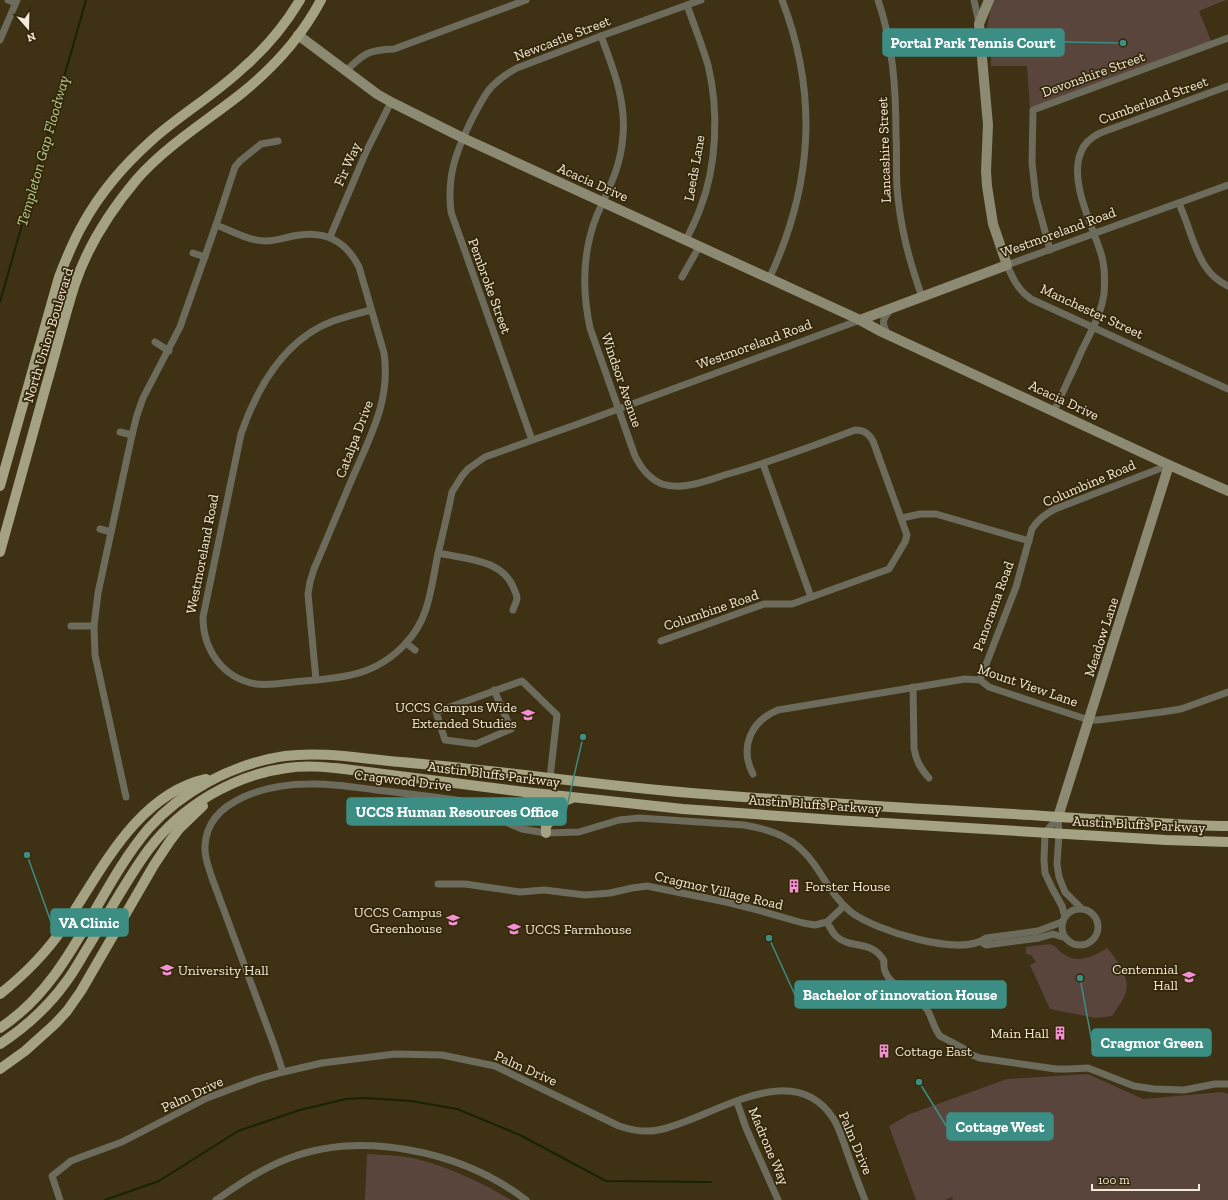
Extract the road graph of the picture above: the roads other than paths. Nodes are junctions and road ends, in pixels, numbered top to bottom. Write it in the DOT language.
graph roads {
  1 [pos="8,0"];
  2 [pos="300,0"];
  3 [pos="321,0"];
  4 [pos="526,0"];
  5 [pos="701,0"];
  6 [pos="782,0"];
  7 [pos="878,0"];
  8 [pos="974,0"];
  9 [pos="989,0"];
  10 [pos="16,2"];
  11 [pos="687,5"];
  12 [pos="0,18"];
  13 [pos="8,22"];
  14 [pos="979,24"];
  15 [pos="298,35"];
  16 [pos="601,36"];
  17 [pos="1228,38"];
  18 [pos="0,40"];
  19 [pos="347,70"];
  20 [pos="1228,86"];
  21 [pos="391,102"];
  22 [pos="463,138"];
  23 [pos="278,140"];
  24 [pos="1228,185"];
  25 [pos="604,202"];
  26 [pos="1179,203"];
  27 [pos="216,225"];
  28 [pos="1094,235"];
  29 [pos="330,237"];
  30 [pos="686,240"];
  31 [pos="699,246"];
  32 [pos="1050,250"];
  33 [pos="193,253"];
  34 [pos="205,257"];
  35 [pos="1007,265"];
  36 [pos="682,277"];
  37 [pos="769,279"];
  38 [pos="1228,286"];
  39 [pos="922,297"];
  40 [pos="891,309"];
  41 [pos="371,310"];
  42 [pos="860,320"];
  43 [pos="1093,327"];
  44 [pos="888,335"];
  45 [pos="155,342"];
  46 [pos="169,351"];
  47 [pos="1228,389"];
  48 [pos="618,409"];
  49 [pos="1054,411"];
  50 [pos="120,432"];
  51 [pos="132,435"];
  52 [pos="532,440"];
  53 [pos="763,464"];
  54 [pos="1169,465"];
  55 [pos="0,486"];
  56 [pos="1228,490"];
  57 [pos="902,518"];
  58 [pos="100,529"];
  59 [pos="111,532"];
  60 [pos="1029,541"];
  61 [pos="0,552"];
  62 [pos="438,553"];
  63 [pos="812,597"];
  64 [pos="513,610"];
  65 [pos="71,626"];
  66 [pos="94,626"];
  67 [pos="661,641"];
  68 [pos="406,643"];
  69 [pos="415,650"];
  70 [pos="316,680"];
  71 [pos="980,680"];
  72 [pos="913,687"];
  73 [pos="494,690"];
  74 [pos="1228,692"];
  75 [pos="1089,720"];
  76 [pos="753,774"];
  77 [pos="219,776"];
  78 [pos="550,778"];
  79 [pos="929,778"];
  80 [pos="215,792"];
  81 [pos="525,792"];
  82 [pos="126,797"];
  83 [pos="573,798"];
  84 [pos="1058,817"];
  85 [pos="1228,826"];
  86 [pos="546,833"];
  87 [pos="1045,833"];
  88 [pos="1059,834"];
  89 [pos="1228,842"];
  90 [pos="438,884"];
  91 [pos="844,906"];
  92 [pos="1081,908"];
  93 [pos="1064,920"];
  94 [pos="827,922"];
  95 [pos="1066,938"];
  96 [pos="981,942"];
  97 [pos="0,994"];
  98 [pos="0,1028"];
  99 [pos="0,1044"];
  100 [pos="2,1067"];
  101 [pos="283,1072"];
  102 [pos="1228,1084"];
  103 [pos="737,1102"];
  104 [pos="60,1200"];
  105 [pos="216,1200"];
  106 [pos="526,1200"];
  107 [pos="778,1200"];
  108 [pos="864,1200"];
  1 -- 10 [label="street"];
  2 -- 55 [label="main road, North Union Boulevard"];
  3 -- 15 [label="main road, North Union Boulevard"];
  4 -- 19 [label="street"];
  5 -- 11 [label="street, Newcastle Street"];
  6 -- 37 [label="street"];
  7 -- 39 [label="street, Lancashire Street"];
  8 -- 14 [label="street, Manchester Street"];
  9 -- 14 [label="street"];
  10 -- 13 [label="street"];
  11 -- 16 [label="street, Newcastle Street"];
  11 -- 30 [label="street, Leeds Lane"];
  12 -- 13 [label="street"];
  13 -- 18 [label="street"];
  14 -- 35 [label="street, Manchester Street"];
  15 -- 19 [label="street, Acacia Drive"];
  15 -- 61 [label="main road, North Union Boulevard"];
  16 -- 22 [label="street, Newcastle Street"];
  16 -- 25 [label="street, Windsor Avenue"];
  17 -- 32 [label="street, Devonshire Street"];
  19 -- 21 [label="street, Acacia Drive"];
  20 -- 28 [label="street, Cumberland Street"];
  21 -- 22 [label="street, Acacia Drive"];
  21 -- 29 [label="street, Fir Way"];
  22 -- 25 [label="street, Acacia Drive"];
  22 -- 52 [label="street, Pembroke Street"];
  23 -- 27 [label="street"];
  24 -- 26 [label="street, Westmoreland Road"];
  25 -- 30 [label="street, Acacia Drive"];
  25 -- 48 [label="street, Windsor Avenue"];
  26 -- 28 [label="street, Westmoreland Road"];
  26 -- 38 [label="street"];
  27 -- 29 [label="street, Catalpa Drive"];
  27 -- 34 [label="street"];
  28 -- 32 [label="street, Westmoreland Road"];
  28 -- 43 [label="street, Cumberland Street"];
  29 -- 41 [label="street, Catalpa Drive"];
  30 -- 31 [label="street, Acacia Drive"];
  31 -- 36 [label="street"];
  31 -- 37 [label="street, Acacia Drive"];
  32 -- 35 [label="street, Westmoreland Road"];
  33 -- 34 [label="street"];
  34 -- 46 [label="street"];
  35 -- 39 [label="street, Westmoreland Road"];
  35 -- 43 [label="street, Manchester Street"];
  37 -- 42 [label="street, Acacia Drive"];
  39 -- 40 [label="street, Westmoreland Road"];
  40 -- 42 [label="street, Westmoreland Road"];
  40 -- 44 [label="street"];
  41 -- 70 [label="street, Catalpa Drive"];
  41 -- 70 [label="street, Westmoreland Road"];
  42 -- 44 [label="street, Acacia Drive"];
  42 -- 48 [label="street, Westmoreland Road"];
  43 -- 47 [label="street, Manchester Street"];
  43 -- 49 [label="street, Cumberland Street"];
  44 -- 49 [label="street, Acacia Drive"];
  45 -- 46 [label="street"];
  46 -- 51 [label="street"];
  48 -- 52 [label="street, Westmoreland Road"];
  48 -- 53 [label="street, Windsor Avenue"];
  49 -- 54 [label="street, Acacia Drive"];
  50 -- 51 [label="street"];
  51 -- 59 [label="street"];
  52 -- 62 [label="street, Westmoreland Road"];
  53 -- 57 [label="street, Windsor Avenue"];
  53 -- 63 [label="street"];
  54 -- 56 [label="street, Acacia Drive"];
  54 -- 60 [label="street, Columbine Road"];
  54 -- 75 [label="street, Meadow Lane"];
  57 -- 60 [label="street"];
  57 -- 63 [label="street, Columbine Road"];
  58 -- 59 [label="street"];
  59 -- 66 [label="street"];
  60 -- 71 [label="street, Panorama Road"];
  62 -- 64 [label="street"];
  62 -- 68 [label="street, Westmoreland Road"];
  63 -- 67 [label="street, Columbine Road"];
  65 -- 66 [label="street"];
  66 -- 82 [label="street"];
  68 -- 69 [label="street"];
  68 -- 70 [label="street, Westmoreland Road"];
  71 -- 72 [label="street, Mount View Lane"];
  71 -- 75 [label="street, Mount View Lane"];
  72 -- 76 [label="street, Mount View Lane"];
  72 -- 79 [label="street"];
  73 -- 73 [label="street"];
  73 -- 78 [label="street"];
  74 -- 75 [label="street, Mount View Lane"];
  75 -- 84 [label="street, Meadow Lane"];
  77 -- 78 [label="main road, Austin Bluffs Parkway"];
  77 -- 97 [label="main road"];
  77 -- 98 [label="main road, Austin Bluffs Parkway"];
  78 -- 81 [label="main road"];
  78 -- 84 [label="main road, Austin Bluffs Parkway"];
  80 -- 81 [label="main road, Austin Bluffs Parkway"];
  80 -- 99 [label="main road, Austin Bluffs Parkway"];
  80 -- 100 [label="main road"];
  81 -- 83 [label="main road, Austin Bluffs Parkway"];
  81 -- 86 [label="main road"];
  83 -- 86 [label="main road"];
  83 -- 87 [label="main road, Austin Bluffs Parkway"];
  84 -- 85 [label="main road, Austin Bluffs Parkway"];
  84 -- 87 [label="street, Meadow Lane"];
  84 -- 88 [label="street, Meadow Lane"];
  86 -- 91 [label="street, Cragwood Drive"];
  86 -- 101 [label="street, Cragwood Drive"];
  87 -- 88 [label="main road, Austin Bluffs Parkway"];
  87 -- 93 [label="street"];
  88 -- 89 [label="main road, Austin Bluffs Parkway"];
  88 -- 92 [label="street, Meadow Lane"];
  90 -- 94 [label="street, Cragmor Village Road"];
  91 -- 94 [label="street"];
  91 -- 96 [label="street, Cragwood Drive"];
  92 -- 93 [label="street"];
  92 -- 95 [label="street"];
  93 -- 95 [label="street"];
  93 -- 96 [label="street, Cragwood Drive"];
  94 -- 102 [label="street"];
  95 -- 96 [label="street, Cragwood Drive"];
  101 -- 103 [label="street, Palm Drive"];
  101 -- 104 [label="street, Palm Drive"];
  103 -- 107 [label="street, Madrone Way"];
  103 -- 108 [label="street, Palm Drive"];
  105 -- 106 [label="street"];
}
